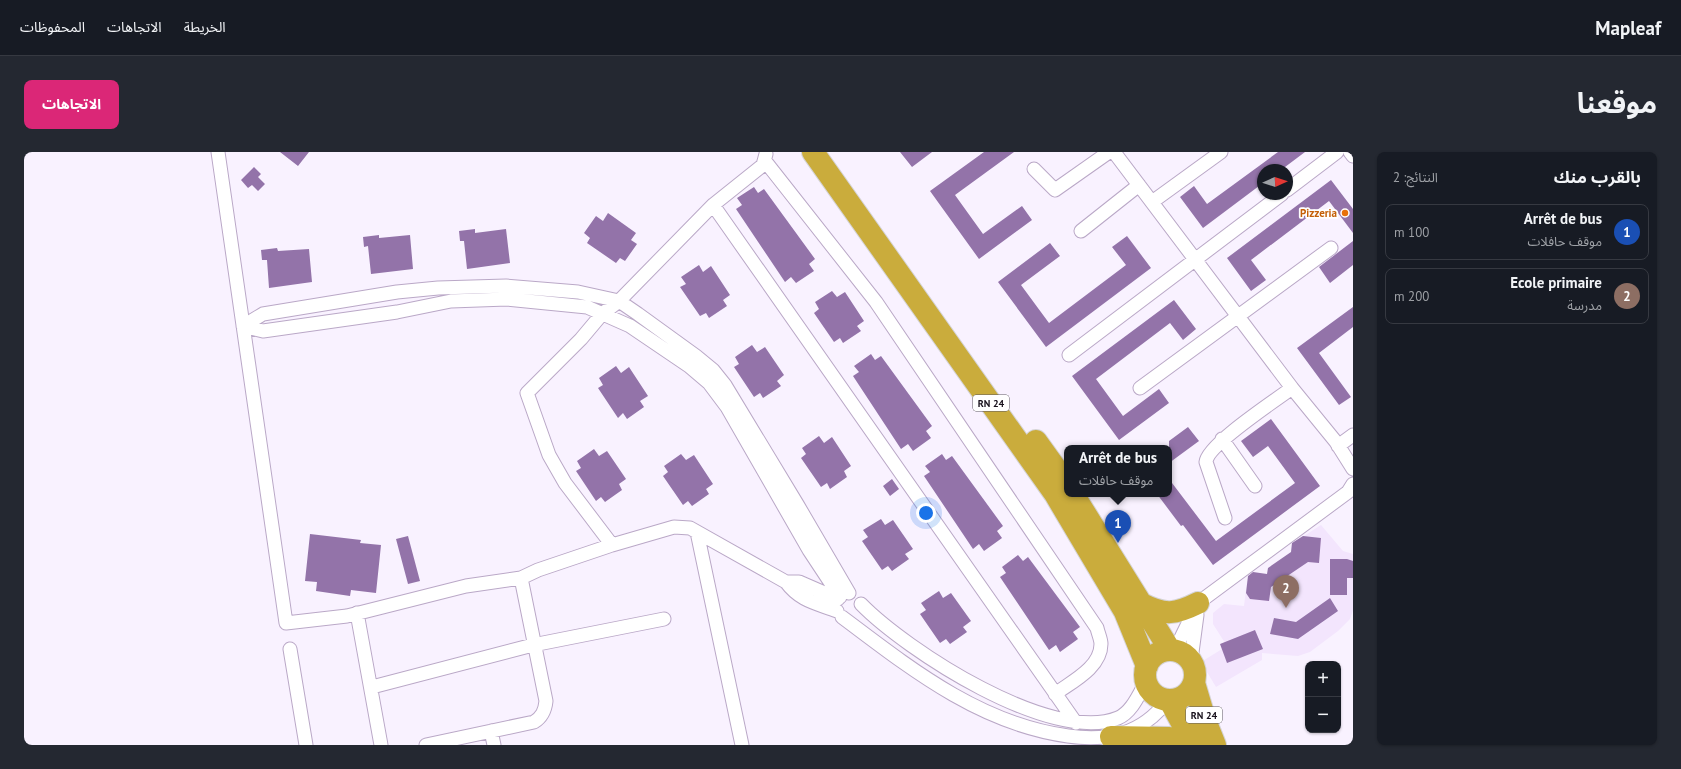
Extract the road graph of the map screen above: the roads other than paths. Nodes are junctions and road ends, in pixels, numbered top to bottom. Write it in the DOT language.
graph roads {
  1 [pos="218,152"];
  2 [pos="813,152"];
  3 [pos="830,152"];
  4 [pos="1109,152"];
  5 [pos="1114,152"];
  6 [pos="1221,152"];
  7 [pos="1337,152"];
  8 [pos="1350,152"];
  9 [pos="765,156"];
  10 [pos="1353,156"];
  11 [pos="1034,169"];
  12 [pos="1139,185"];
  13 [pos="1293,185"];
  14 [pos="1274,200"];
  15 [pos="1152,202"];
  16 [pos="712,205"];
  17 [pos="1081,231"];
  18 [pos="1331,248"];
  19 [pos="1195,259"];
  20 [pos="619,302"];
  21 [pos="602,314"];
  22 [pos="1238,317"];
  23 [pos="243,326"];
  24 [pos="1069,355"];
  25 [pos="1140,388"];
  26 [pos="1292,388"];
  27 [pos="1353,435"];
  28 [pos="1222,440"];
  29 [pos="1338,446"];
  30 [pos="1353,469"];
  31 [pos="1064,480"];
  32 [pos="1255,486"];
  33 [pos="1352,487"];
  34 [pos="1075,497"];
  35 [pos="1225,518"];
  36 [pos="697,532"];
  37 [pos="612,545"];
  38 [pos="521,578"];
  39 [pos="841,603"];
  40 [pos="1198,603"];
  41 [pos="861,604"];
  42 [pos="1142,604"];
  43 [pos="357,613"];
  44 [pos="664,619"];
  45 [pos="533,645"];
  46 [pos="290,649"];
  47 [pos="1178,654"];
  48 [pos="1147,674"];
  49 [pos="1194,683"];
  50 [pos="372,687"];
  51 [pos="1055,694"];
  52 [pos="1169,701"];
  53 [pos="1076,723"];
  54 [pos="491,731"];
  55 [pos="1111,737"];
  56 [pos="1193,744"];
  57 [pos="306,745"];
  58 [pos="381,745"];
  59 [pos="426,745"];
  60 [pos="494,745"];
  61 [pos="742,745"];
  62 [pos="1215,745"];
  1 -- 23 [label="street"];
  2 -- 48 [label="highway, RN 24"];
  3 -- 31 [label="highway, RN 24"];
  4 -- 11 [label="street"];
  5 -- 12 [label="street"];
  6 -- 15 [label="street"];
  7 -- 13 [label="street"];
  8 -- 10 [label="street"];
  9 -- 16 [label="street"];
  9 -- 51 [label="street"];
  12 -- 15 [label="street"];
  12 -- 17 [label="street"];
  14 -- 19 [label="street"];
  15 -- 19 [label="street"];
  16 -- 20 [label="street"];
  16 -- 51 [label="street"];
  18 -- 22 [label="street"];
  19 -- 22 [label="street"];
  19 -- 24 [label="street"];
  20 -- 21 [label="street"];
  20 -- 23 [label="street"];
  20 -- 39 [label="street"];
  21 -- 23 [label="street"];
  21 -- 37 [label="street"];
  21 -- 39 [label="street"];
  22 -- 25 [label="street"];
  22 -- 26 [label="street"];
  23 -- 43 [label="street"];
  26 -- 28 [label="street"];
  26 -- 29 [label="street"];
  27 -- 29 [label="street"];
  28 -- 32 [label="street"];
  28 -- 35 [label="street"];
  29 -- 30 [label="street"];
  33 -- 40 [label="street"];
  34 -- 42 [label="highway"];
  36 -- 37 [label="street"];
  36 -- 39 [label="street"];
  36 -- 61 [label="street"];
  37 -- 38 [label="street"];
  38 -- 43 [label="street"];
  38 -- 45 [label="street"];
  39 -- 41 [label="street"];
  39 -- 41 [label="street"];
  39 -- 55 [label="street"];
  40 -- 42 [label="highway"];
  40 -- 47 [label="street"];
  40 -- 47 [label="street"];
  41 -- 53 [label="street"];
  42 -- 47 [label="highway"];
  43 -- 50 [label="street"];
  44 -- 45 [label="street"];
  45 -- 50 [label="street"];
  45 -- 54 [label="street"];
  46 -- 57 [label="street"];
  47 -- 48 [label="highway"];
  47 -- 49 [label="highway"];
  48 -- 52 [label="highway"];
  48 -- 53 [label="street"];
  49 -- 52 [label="highway"];
  49 -- 62 [label="highway, RN 24"];
  50 -- 58 [label="street"];
  51 -- 53 [label="street"];
  52 -- 55 [label="street"];
  52 -- 56 [label="highway, RN 24"];
  54 -- 59 [label="street"];
  54 -- 60 [label="street"];
  55 -- 56 [label="highway"];
}
